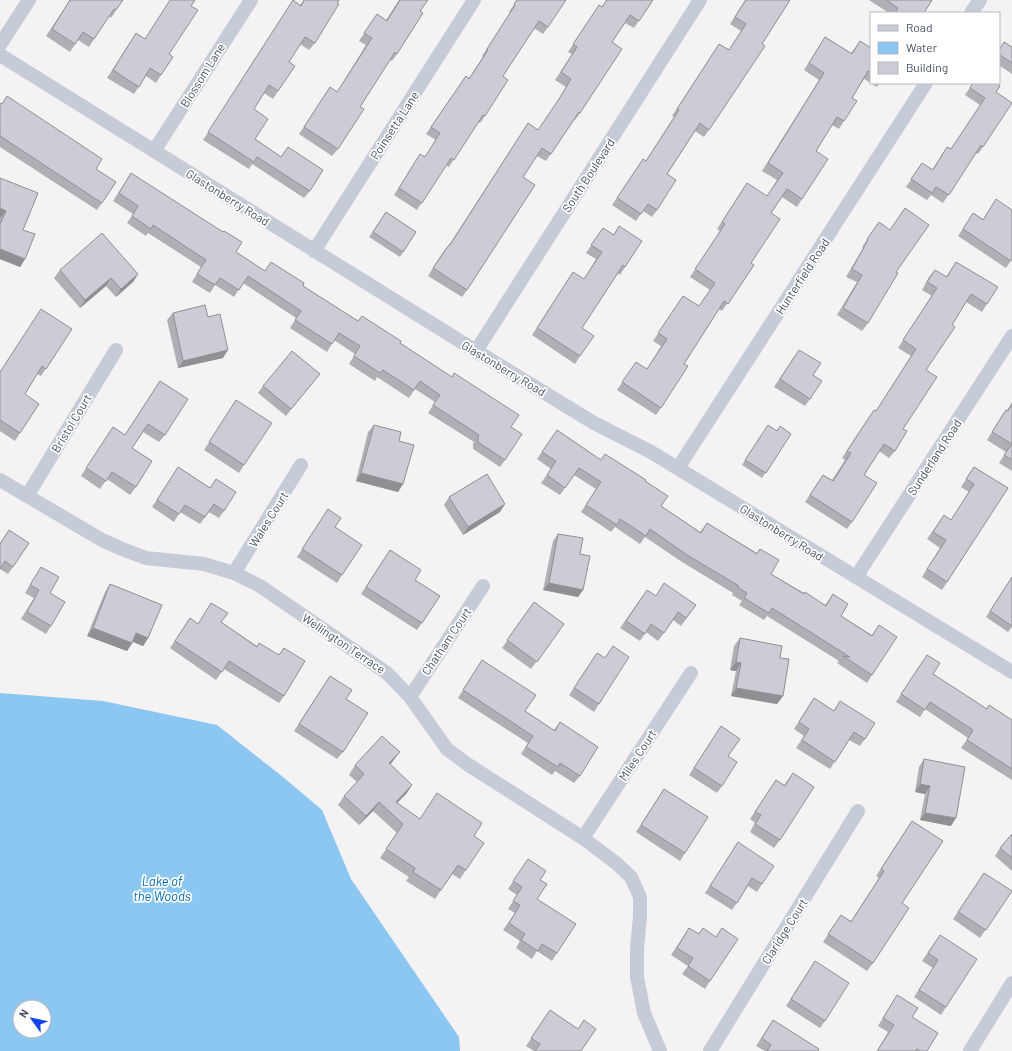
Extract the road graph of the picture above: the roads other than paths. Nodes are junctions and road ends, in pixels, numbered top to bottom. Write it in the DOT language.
graph roads {
  1 [pos="29,0"];
  2 [pos="250,0"];
  3 [pos="474,0"];
  4 [pos="700,0"];
  5 [pos="980,0"];
  6 [pos="972,12"];
  7 [pos="0,45"];
  8 [pos="0,55"];
  9 [pos="925,84"];
  10 [pos="154,151"];
  11 [pos="314,251"];
  12 [pos="1012,336"];
  13 [pos="116,350"];
  14 [pos="476,351"];
  15 [pos="301,465"];
  16 [pos="678,468"];
  17 [pos="0,480"];
  18 [pos="27,496"];
  19 [pos="234,573"];
  20 [pos="856,577"];
  21 [pos="483,586"];
  22 [pos="1012,672"];
  23 [pos="691,673"];
  24 [pos="410,697"];
  25 [pos="858,811"];
  26 [pos="583,838"];
  27 [pos="1012,983"];
  28 [pos="660,1051"];
  29 [pos="710,1051"];
  30 [pos="970,1051"];
  1 -- 7 [label="street"];
  2 -- 10 [label="street, Blossom Lane"];
  3 -- 11 [label="street, Poinsetta Lane"];
  4 -- 14 [label="street, South Boulevard"];
  5 -- 6 [label="street"];
  8 -- 10 [label="street, Glastonberry Road"];
  9 -- 16 [label="street, Hunterfield Road"];
  10 -- 11 [label="street, Glastonberry Road"];
  11 -- 14 [label="street, Glastonberry Road"];
  12 -- 20 [label="street, Sunderland Road"];
  13 -- 18 [label="street, Bristol Court"];
  14 -- 16 [label="street, Glastonberry Road"];
  15 -- 19 [label="street, Wales Court"];
  16 -- 20 [label="street, Glastonberry Road"];
  17 -- 18 [label="street, Wellington Terrace"];
  18 -- 19 [label="street, Wellington Terrace"];
  19 -- 24 [label="street, Wellington Terrace"];
  20 -- 22 [label="street, Glastonberry Road"];
  21 -- 24 [label="street, Chatham Court"];
  23 -- 26 [label="street, Miles Court"];
  24 -- 26 [label="street, Wellington Terrace"];
  25 -- 29 [label="street, Claridge Court"];
  26 -- 28 [label="street, Wellington Terrace"];
  27 -- 30 [label="street"];
}
